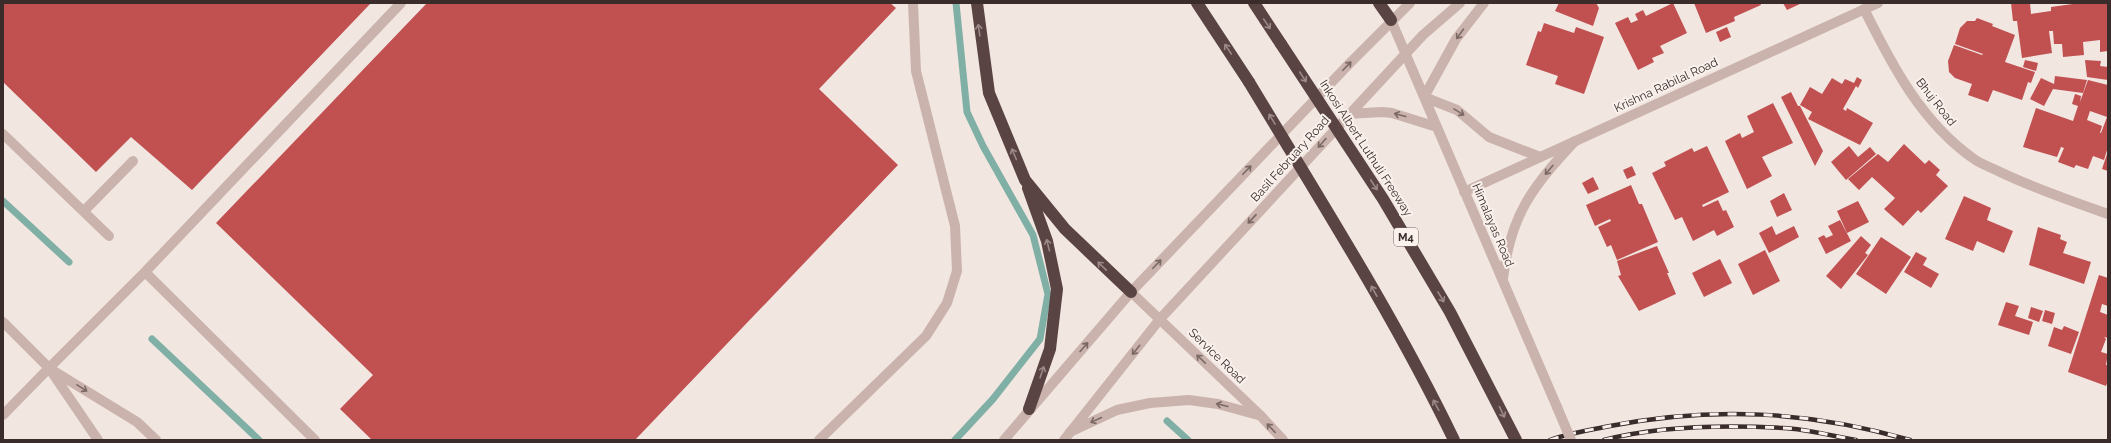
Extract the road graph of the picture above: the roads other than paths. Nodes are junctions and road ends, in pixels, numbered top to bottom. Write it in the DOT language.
graph roads {
  1 [pos="401,3"];
  2 [pos="913,3"];
  3 [pos="976,3"];
  4 [pos="1197,3"];
  5 [pos="1254,3"];
  6 [pos="1380,3"];
  7 [pos="1410,3"];
  8 [pos="1460,3"];
  9 [pos="1484,3"];
  10 [pos="1878,3"];
  11 [pos="1864,9"];
  12 [pos="1391,20"];
  13 [pos="1405,55"];
  14 [pos="1424,97"];
  15 [pos="1348,114"];
  16 [pos="1437,127"];
  17 [pos="3,134"];
  18 [pos="1575,141"];
  19 [pos="1540,157"];
  20 [pos="133,161"];
  21 [pos="1025,180"];
  22 [pos="1464,192"];
  23 [pos="84,211"];
  24 [pos="2108,214"];
  25 [pos="109,236"];
  26 [pos="145,272"];
  27 [pos="1503,281"];
  28 [pos="1131,292"];
  29 [pos="1160,319"];
  30 [pos="3,322"];
  31 [pos="49,368"];
  32 [pos="1029,409"];
  33 [pos="3,415"];
  34 [pos="1260,415"];
  35 [pos="1067,436"];
  36 [pos="98,440"];
  37 [pos="156,440"];
  38 [pos="315,440"];
  39 [pos="819,440"];
  40 [pos="1004,440"];
  41 [pos="1283,440"];
  42 [pos="1454,440"];
  43 [pos="1516,440"];
  44 [pos="1571,440"];
  1 -- 26 [label="street"];
  2 -- 39 [label="street"];
  21 -- 3 [label="highway, one-way"];
  42 -- 4 [label="highway, one-way, bridge"];
  5 -- 43 [label="highway, Inkosi Albert Luthuli Freeway / M4, one-way, bridge"];
  6 -- 12 [label="highway"];
  7 -- 12 [label="street, Basil February Road"];
  8 -- 13 [label="street, Basil February Road"];
  9 -- 14 [label="street, one-way"];
  10 -- 11 [label="street, Krishna Rabilal Road"];
  11 -- 18 [label="street, Krishna Rabilal Road"];
  11 -- 24 [label="street, Bhuj Road"];
  12 -- 13 [label="street, Himalayas Road"];
  28 -- 12 [label="street, Basil February Road, one-way"];
  13 -- 14 [label="street, Himalayas Road"];
  13 -- 15 [label="street, Basil February Road"];
  14 -- 16 [label="street, Himalayas Road"];
  14 -- 19 [label="street, one-way"];
  16 -- 15 [label="street, one-way"];
  15 -- 29 [label="street, Basil February Road, one-way"];
  16 -- 22 [label="street, Himalayas Road"];
  17 -- 23 [label="street"];
  18 -- 19 [label="street, Krishna Rabilal Road"];
  18 -- 27 [label="street, one-way"];
  19 -- 22 [label="street, Krishna Rabilal Road"];
  20 -- 23 [label="street"];
  28 -- 21 [label="highway, one-way"];
  32 -- 21 [label="highway, one-way"];
  22 -- 27 [label="street, Himalayas Road"];
  23 -- 25 [label="street"];
  26 -- 31 [label="street"];
  26 -- 38 [label="street"];
  27 -- 44 [label="street, Himalayas Road, bridge"];
  28 -- 29 [label="street, Service Road"];
  32 -- 28 [label="street, Basil February Road, one-way"];
  34 -- 29 [label="street, Service Road, one-way"];
  29 -- 35 [label="street, Basil February Road, one-way"];
  30 -- 31 [label="street"];
  31 -- 33 [label="street"];
  31 -- 36 [label="street"];
  31 -- 37 [label="street, one-way"];
  32 -- 40 [label="street, Basil February Road"];
  34 -- 35 [label="street, one-way"];
  41 -- 34 [label="street, Service Road, one-way"];
}
